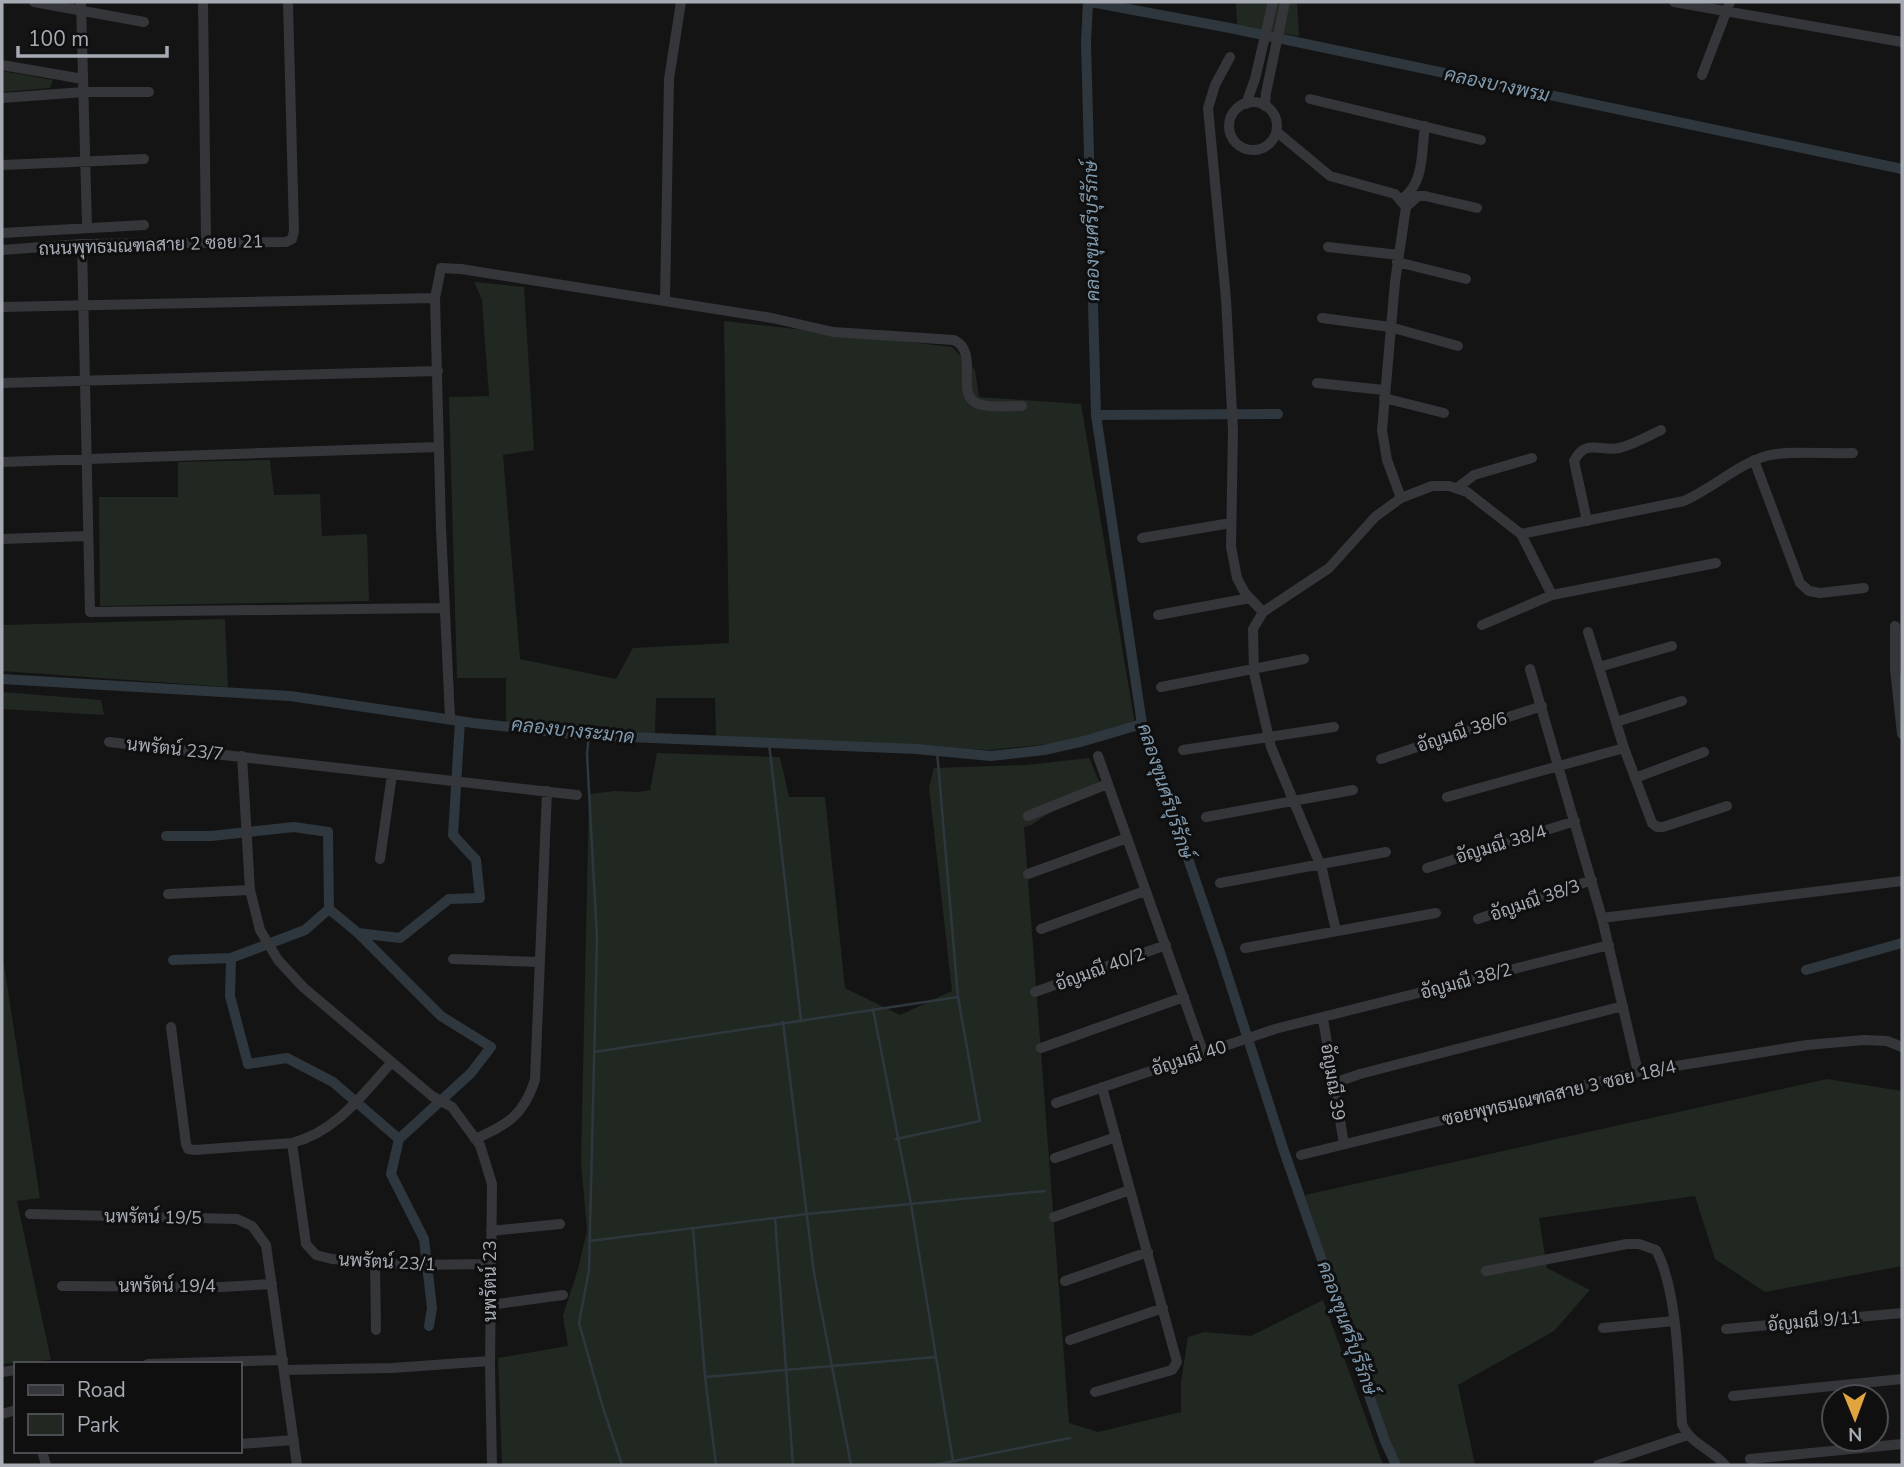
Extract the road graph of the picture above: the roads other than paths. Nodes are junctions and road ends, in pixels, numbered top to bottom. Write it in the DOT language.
graph roads {
  1 [pos="34,2"];
  2 [pos="203,2"];
  3 [pos="288,2"];
  4 [pos="681,2"];
  5 [pos="1273,2"];
  6 [pos="1285,2"];
  7 [pos="1674,2"];
  8 [pos="81,6"];
  9 [pos="1728,6"];
  10 [pos="144,22"];
  11 [pos="1902,42"];
  12 [pos="1230,57"];
  13 [pos="2,65"];
  14 [pos="1702,75"];
  15 [pos="83,79"];
  16 [pos="84,92"];
  17 [pos="149,92"];
  18 [pos="2,98"];
  19 [pos="1310,99"];
  20 [pos="1246,104"];
  21 [pos="1265,106"];
  22 [pos="1425,126"];
  23 [pos="1276,132"];
  24 [pos="1481,140"];
  25 [pos="145,159"];
  26 [pos="86,162"];
  27 [pos="2,165"];
  28 [pos="1404,203"];
  29 [pos="1477,208"];
  30 [pos="144,225"];
  31 [pos="88,228"];
  32 [pos="2,233"];
  33 [pos="206,241"];
  34 [pos="82,244"];
  35 [pos="1328,247"];
  36 [pos="2,250"];
  37 [pos="1398,259"];
  38 [pos="1466,279"];
  39 [pos="435,298"];
  40 [pos="664,301"];
  41 [pos="85,305"];
  42 [pos="2,307"];
  43 [pos="1322,318"];
  44 [pos="1390,327"];
  45 [pos="1458,346"];
  46 [pos="438,371"];
  47 [pos="85,380"];
  48 [pos="2,383"];
  49 [pos="1317,383"];
  50 [pos="1384,394"];
  51 [pos="1022,406"];
  52 [pos="1444,413"];
  53 [pos="1661,430"];
  54 [pos="438,447"];
  55 [pos="1853,453"];
  56 [pos="1532,458"];
  57 [pos="86,459"];
  58 [pos="1754,460"];
  59 [pos="2,462"];
  60 [pos="1457,488"];
  61 [pos="1401,498"];
  62 [pos="1587,521"];
  63 [pos="1231,523"];
  64 [pos="1521,534"];
  65 [pos="88,536"];
  66 [pos="1142,538"];
  67 [pos="2,539"];
  68 [pos="1716,563"];
  69 [pos="1864,588"];
  70 [pos="1552,595"];
  71 [pos="1250,598"];
  72 [pos="444,608"];
  73 [pos="1264,612"];
  74 [pos="1158,615"];
  75 [pos="1482,625"];
  76 [pos="1895,626"];
  77 [pos="1588,632"];
  78 [pos="1672,646"];
  79 [pos="1899,657"];
  80 [pos="1304,659"];
  81 [pos="1599,667"];
  82 [pos="1254,669"];
  83 [pos="1530,669"];
  84 [pos="1161,687"];
  85 [pos="1682,701"];
  86 [pos="1542,706"];
  87 [pos="450,717"];
  88 [pos="1616,722"];
  89 [pos="1334,727"];
  90 [pos="1902,734"];
  91 [pos="1269,737"];
  92 [pos="109,742"];
  93 [pos="1624,748"];
  94 [pos="1183,750"];
  95 [pos="1704,752"];
  96 [pos="242,756"];
  97 [pos="1098,756"];
  98 [pos="1381,759"];
  99 [pos="1558,765"];
  100 [pos="392,774"];
  101 [pos="1635,778"];
  102 [pos="1107,785"];
  103 [pos="1353,790"];
  104 [pos="547,791"];
  105 [pos="577,795"];
  106 [pos="1447,797"];
  107 [pos="1294,801"];
  108 [pos="1727,806"];
  109 [pos="1028,816"];
  110 [pos="1206,817"];
  111 [pos="1575,821"];
  112 [pos="1127,838"];
  113 [pos="1386,852"];
  114 [pos="380,859"];
  115 [pos="1320,864"];
  116 [pos="1426,867"];
  117 [pos="1027,874"];
  118 [pos="1592,880"];
  119 [pos="1902,881"];
  120 [pos="1220,883"];
  121 [pos="250,890"];
  122 [pos="1145,891"];
  123 [pos="168,894"];
  124 [pos="1436,913"];
  125 [pos="1602,918"];
  126 [pos="1478,919"];
  127 [pos="1041,929"];
  128 [pos="1336,931"];
  129 [pos="1166,945"];
  130 [pos="1609,945"];
  131 [pos="1245,948"];
  132 [pos="453,959"];
  133 [pos="540,962"];
  134 [pos="1035,992"];
  135 [pos="1184,997"];
  136 [pos="1623,1006"];
  137 [pos="1323,1019"];
  138 [pos="171,1027"];
  139 [pos="1902,1046"];
  140 [pos="1041,1048"];
  141 [pos="1208,1051"];
  142 [pos="392,1062"];
  143 [pos="1638,1072"];
  144 [pos="1334,1083"];
  145 [pos="1102,1087"];
  146 [pos="1056,1103"];
  147 [pos="1116,1137"];
  148 [pos="475,1139"];
  149 [pos="292,1143"];
  150 [pos="1344,1144"];
  151 [pos="1301,1155"];
  152 [pos="1055,1158"];
  153 [pos="1130,1190"];
  154 [pos="30,1214"];
  155 [pos="1054,1217"];
  156 [pos="560,1224"];
  157 [pos="491,1231"];
  158 [pos="1148,1252"];
  159 [pos="375,1262"];
  160 [pos="490,1264"];
  161 [pos="1486,1271"];
  162 [pos="1066,1281"];
  163 [pos="272,1284"];
  164 [pos="62,1286"];
  165 [pos="563,1295"];
  166 [pos="490,1305"];
  167 [pos="1163,1308"];
  168 [pos="1902,1313"];
  169 [pos="1674,1321"];
  170 [pos="1603,1328"];
  171 [pos="1726,1329"];
  172 [pos="376,1330"];
  173 [pos="1070,1340"];
  174 [pos="490,1361"];
  175 [pos="242,1365"];
  176 [pos="283,1365"];
  177 [pos="1902,1379"];
  178 [pos="1095,1392"];
  179 [pos="1733,1396"];
  180 [pos="1688,1435"];
  181 [pos="294,1440"];
  182 [pos="242,1444"];
  183 [pos="1902,1444"];
  184 [pos="44,1460"];
  185 [pos="1631,1460"];
  186 [pos="1750,1460"];
  187 [pos="32,1465"];
  188 [pos="298,1465"];
  189 [pos="492,1465"];
  190 [pos="1598,1465"];
  191 [pos="1725,1465"];
  1 -- 8 [label="street"];
  2 -- 33 [label="street"];
  3 -- 33 [label="street, ถนนพุทธมณฑลสาย 2 ซอย 21"];
  4 -- 40 [label="street"];
  5 -- 20 [label="street"];
  6 -- 21 [label="street"];
  7 -- 9 [label="street"];
  8 -- 10 [label="street"];
  8 -- 15 [label="street"];
  9 -- 11 [label="street"];
  9 -- 14 [label="street"];
  12 -- 63 [label="street"];
  13 -- 15 [label="street"];
  15 -- 16 [label="street"];
  16 -- 17 [label="street"];
  16 -- 18 [label="street"];
  16 -- 26 [label="street"];
  19 -- 22 [label="street"];
  20 -- 21 [label="street"];
  20 -- 23 [label="street"];
  21 -- 23 [label="street"];
  22 -- 24 [label="street"];
  22 -- 28 [label="street"];
  23 -- 28 [label="street"];
  25 -- 26 [label="street"];
  26 -- 27 [label="street"];
  26 -- 31 [label="street"];
  28 -- 29 [label="street"];
  28 -- 37 [label="street"];
  30 -- 31 [label="street"];
  31 -- 32 [label="street"];
  33 -- 34 [label="street, ถนนพุทธมณฑลสาย 2 ซอย 21"];
  34 -- 36 [label="street, ถนนพุทธมณฑลสาย 2 ซอย 21"];
  34 -- 41 [label="street"];
  35 -- 37 [label="street"];
  37 -- 38 [label="street"];
  37 -- 44 [label="street"];
  39 -- 40 [label="street"];
  39 -- 41 [label="street"];
  39 -- 46 [label="street"];
  40 -- 51 [label="street"];
  41 -- 42 [label="street"];
  41 -- 47 [label="street"];
  43 -- 44 [label="street"];
  44 -- 45 [label="street"];
  44 -- 50 [label="street"];
  46 -- 47 [label="street"];
  46 -- 54 [label="street"];
  47 -- 48 [label="street"];
  47 -- 57 [label="street"];
  49 -- 50 [label="street"];
  50 -- 52 [label="street"];
  50 -- 61 [label="street"];
  53 -- 62 [label="street"];
  54 -- 57 [label="street"];
  54 -- 72 [label="street"];
  55 -- 58 [label="street"];
  56 -- 60 [label="street"];
  57 -- 59 [label="street"];
  57 -- 65 [label="street"];
  58 -- 62 [label="street"];
  58 -- 69 [label="street"];
  60 -- 61 [label="street"];
  60 -- 64 [label="street"];
  61 -- 73 [label="street"];
  62 -- 64 [label="street"];
  63 -- 66 [label="street"];
  63 -- 71 [label="street"];
  64 -- 70 [label="street"];
  65 -- 67 [label="street"];
  65 -- 72 [label="street"];
  68 -- 70 [label="street"];
  70 -- 75 [label="street"];
  71 -- 73 [label="street"];
  71 -- 74 [label="street"];
  72 -- 87 [label="street"];
  73 -- 82 [label="street"];
  76 -- 79 [label="street"];
  77 -- 81 [label="street"];
  78 -- 81 [label="street"];
  79 -- 90 [label="street"];
  80 -- 82 [label="street"];
  81 -- 88 [label="street"];
  82 -- 84 [label="street"];
  82 -- 91 [label="street"];
  83 -- 86 [label="street"];
  85 -- 88 [label="street"];
  86 -- 98 [label="street, อัญมณี 38/6"];
  86 -- 99 [label="street"];
  88 -- 93 [label="street"];
  89 -- 91 [label="street"];
  91 -- 94 [label="street"];
  91 -- 107 [label="street"];
  92 -- 96 [label="street, นพรัตน์ 23/7"];
  93 -- 99 [label="street"];
  93 -- 101 [label="street"];
  95 -- 101 [label="street"];
  96 -- 100 [label="street, นพรัตน์ 23/7"];
  96 -- 121 [label="street"];
  97 -- 102 [label="street"];
  99 -- 106 [label="street"];
  99 -- 111 [label="street"];
  100 -- 104 [label="street, นพรัตน์ 23/7"];
  100 -- 114 [label="street"];
  101 -- 108 [label="street"];
  102 -- 109 [label="street"];
  102 -- 112 [label="street"];
  103 -- 107 [label="street"];
  104 -- 105 [label="street, นพรัตน์ 23/7"];
  104 -- 133 [label="street"];
  107 -- 110 [label="street"];
  107 -- 115 [label="street"];
  111 -- 116 [label="street, อัญมณี 38/4"];
  111 -- 118 [label="street"];
  112 -- 117 [label="street"];
  112 -- 122 [label="street"];
  113 -- 115 [label="street"];
  115 -- 120 [label="street"];
  115 -- 128 [label="street"];
  118 -- 125 [label="street"];
  118 -- 126 [label="street, อัญมณี 38/3"];
  119 -- 125 [label="street"];
  121 -- 123 [label="street"];
  121 -- 142 [label="street"];
  122 -- 127 [label="street"];
  122 -- 129 [label="street"];
  124 -- 128 [label="street"];
  125 -- 130 [label="street"];
  128 -- 131 [label="street"];
  129 -- 134 [label="street, อัญมณี 40/2"];
  129 -- 135 [label="street"];
  130 -- 136 [label="street"];
  130 -- 137 [label="street, อัญมณี 38/2"];
  132 -- 133 [label="street"];
  133 -- 148 [label="street"];
  135 -- 140 [label="street"];
  135 -- 141 [label="street"];
  136 -- 143 [label="street"];
  136 -- 144 [label="street"];
  137 -- 141 [label="street, อัญมณี 40"];
  137 -- 144 [label="street, อัญมณี 39"];
  138 -- 149 [label="street"];
  139 -- 143 [label="street, ซอยพุทธมณฑลสาย 3 ซอย 18/4"];
  141 -- 145 [label="street, อัญมณี 40"];
  142 -- 148 [label="street, นพรัตน์ 23"];
  142 -- 149 [label="street"];
  143 -- 150 [label="street, ซอยพุทธมณฑลสาย 3 ซอย 18/4"];
  144 -- 150 [label="street, อัญมณี 39"];
  145 -- 146 [label="street, อัญมณี 40"];
  145 -- 147 [label="street"];
  147 -- 152 [label="street"];
  147 -- 153 [label="street"];
  148 -- 157 [label="street, นพรัตน์ 23"];
  149 -- 159 [label="street, นพรัตน์ 23/1"];
  150 -- 151 [label="street, ซอยพุทธมณฑลสาย 3 ซอย 18/4"];
  153 -- 155 [label="street"];
  153 -- 158 [label="street"];
  154 -- 163 [label="street, นพรัตน์ 19/5"];
  156 -- 157 [label="street"];
  157 -- 160 [label="street, นพรัตน์ 23"];
  158 -- 162 [label="street"];
  158 -- 167 [label="street"];
  159 -- 160 [label="street, นพรัตน์ 23/1"];
  159 -- 172 [label="street"];
  160 -- 166 [label="street, นพรัตน์ 23"];
  161 -- 169 [label="street"];
  163 -- 164 [label="street, นพรัตน์ 19/4"];
  163 -- 176 [label="street"];
  165 -- 166 [label="street"];
  166 -- 174 [label="street, นพรัตน์ 23"];
  167 -- 173 [label="street"];
  167 -- 178 [label="street"];
  168 -- 171 [label="street, อัญมณี 9/11"];
  169 -- 170 [label="street"];
  169 -- 180 [label="street"];
  174 -- 176 [label="street"];
  174 -- 189 [label="street, นพรัตน์ 23"];
  175 -- 176 [label="street"];
  176 -- 181 [label="street"];
  177 -- 179 [label="street"];
  180 -- 185 [label="street"];
  180 -- 191 [label="street"];
  181 -- 182 [label="street"];
  181 -- 188 [label="street"];
  183 -- 186 [label="street"];
  184 -- 187 [label="street"];
  185 -- 190 [label="street"];
}
